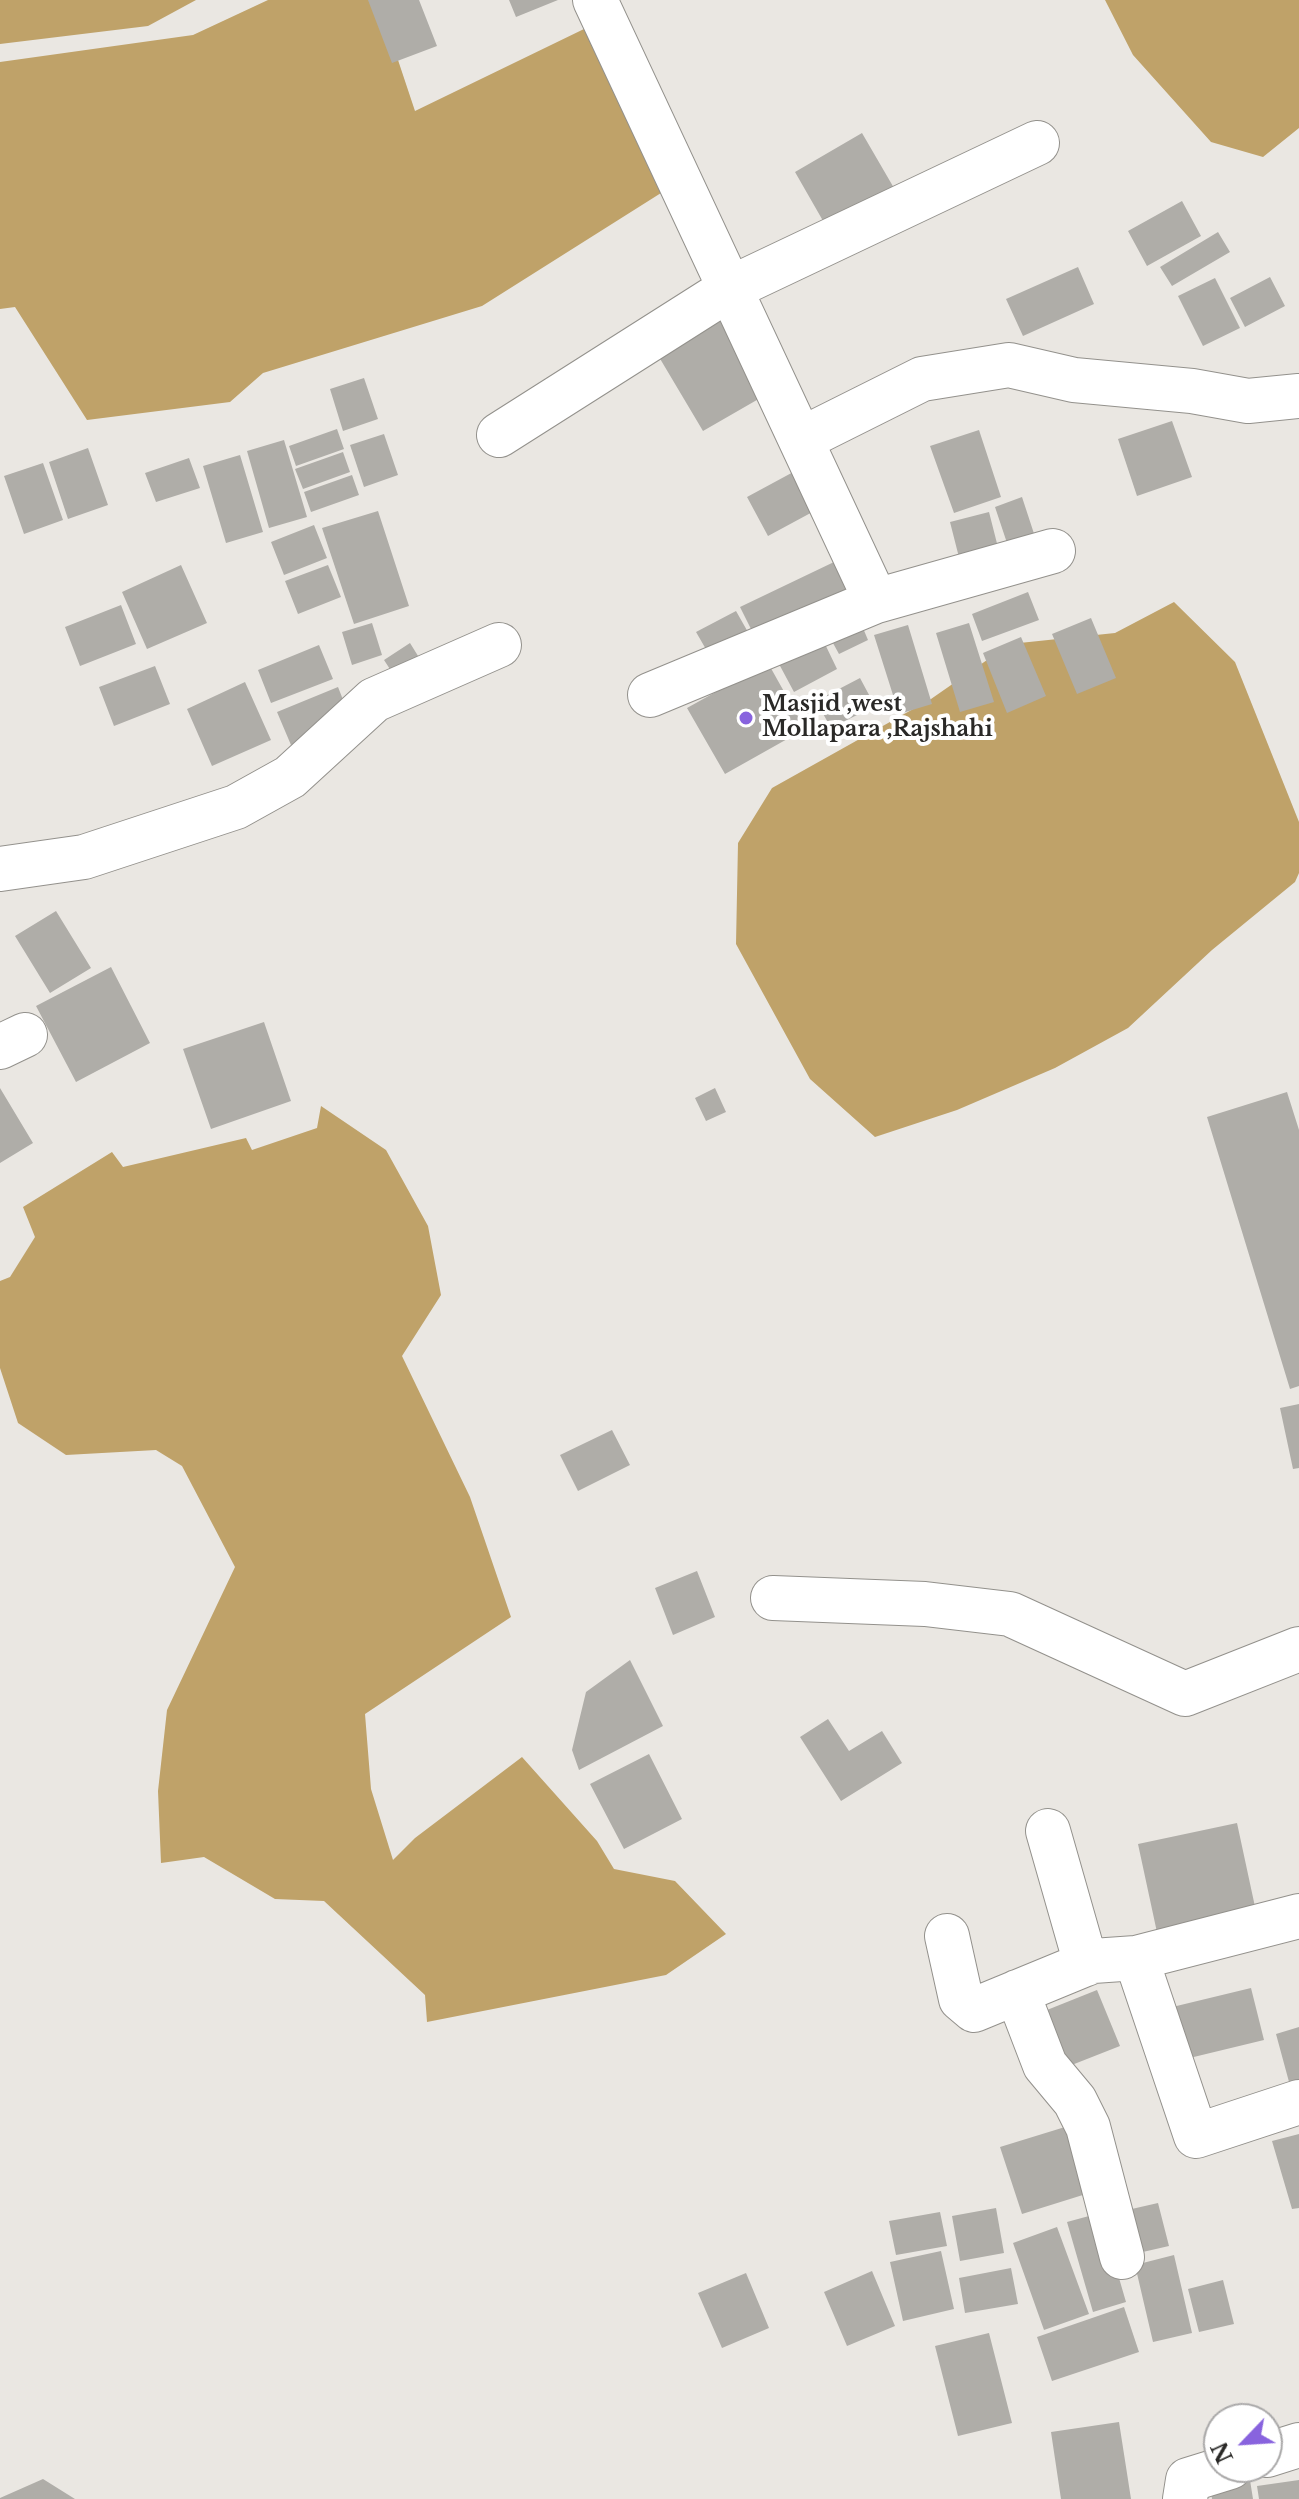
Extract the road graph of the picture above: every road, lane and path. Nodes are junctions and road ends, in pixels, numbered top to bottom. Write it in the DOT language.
graph roads {
  1 [pos="595,0"];
  2 [pos="1037,143"];
  3 [pos="729,289"];
  4 [pos="1299,396"];
  5 [pos="499,435"];
  6 [pos="802,439"];
  7 [pos="1053,551"];
  8 [pos="876,601"];
  9 [pos="499,645"];
  10 [pos="650,695"];
  11 [pos="0,869"];
  12 [pos="773,1598"];
  13 [pos="1299,1649"];
  14 [pos="1048,1831"];
  15 [pos="1299,1916"];
  16 [pos="947,1936"];
  17 [pos="1136,1958"];
  18 [pos="1086,1964"];
  19 [pos="1017,1992"];
  20 [pos="1299,2102"];
  21 [pos="1122,2257"];
  22 [pos="1203,2475"];
  23 [pos="1185,2499"];
  1 -- 3 [label="street"];
  2 -- 3 [label="street"];
  3 -- 5 [label="street"];
  3 -- 6 [label="street"];
  4 -- 6 [label="street"];
  6 -- 8 [label="street"];
  7 -- 8 [label="street"];
  8 -- 10 [label="street"];
  9 -- 11 [label="street"];
  12 -- 13 [label="street"];
  14 -- 18 [label="street"];
  15 -- 17 [label="street"];
  16 -- 19 [label="street"];
  17 -- 18 [label="street"];
  17 -- 20 [label="street"];
  18 -- 19 [label="street"];
  19 -- 21 [label="street"];
  22 -- 23 [label="street"];
}
